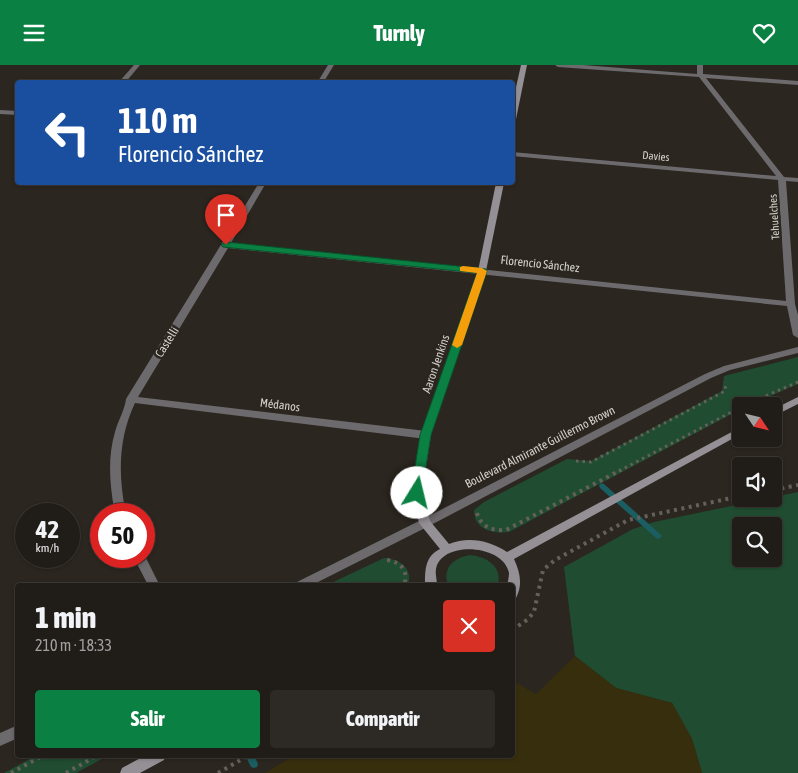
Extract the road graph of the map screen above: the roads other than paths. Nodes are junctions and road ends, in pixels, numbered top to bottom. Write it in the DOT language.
graph roads {
  1 [pos="137,65"];
  2 [pos="331,65"];
  3 [pos="524,65"];
  4 [pos="558,65"];
  5 [pos="700,65"];
  6 [pos="700,75"];
  7 [pos="123,80"];
  8 [pos="322,80"];
  9 [pos="798,83"];
  10 [pos="515,108"];
  11 [pos="0,112"];
  12 [pos="15,113"];
  13 [pos="515,155"];
  14 [pos="782,179"];
  15 [pos="798,180"];
  16 [pos="261,185"];
  17 [pos="500,185"];
  18 [pos="226,245"];
  19 [pos="482,271"];
  20 [pos="791,305"];
  21 [pos="798,335"];
  22 [pos="798,350"];
  23 [pos="131,399"];
  24 [pos="798,400"];
  25 [pos="782,409"];
  26 [pos="732,434"];
  27 [pos="426,435"];
  28 [pos="118,503"];
  29 [pos="426,523"];
  30 [pos="447,549"];
  31 [pos="506,557"];
  32 [pos="145,568"];
  33 [pos="153,583"];
  34 [pos="305,583"];
  35 [pos="430,583"];
  36 [pos="515,586"];
  37 [pos="15,732"];
  38 [pos="0,740"];
  39 [pos="154,758"];
  40 [pos="127,773"];
  1 -- 7 [label="street"];
  2 -- 8 [label="street"];
  3 -- 10 [label="main road"];
  4 -- 6 [label="street"];
  5 -- 6 [label="street"];
  6 -- 9 [label="street"];
  6 -- 14 [label="street, Tehuelches"];
  11 -- 12 [label="street"];
  13 -- 14 [label="street, Davies"];
  14 -- 15 [label="street, Davies"];
  14 -- 20 [label="street, Tehuelches"];
  16 -- 18 [label="street, Castelli"];
  17 -- 19 [label="main road, Aaron Jenkins"];
  18 -- 19 [label="street, Florencio Sánchez"];
  18 -- 23 [label="street, Castelli"];
  19 -- 20 [label="street, Florencio Sánchez"];
  19 -- 27 [label="main road, Aaron Jenkins"];
  20 -- 21 [label="street, Tehuelches"];
  22 -- 29 [label="street, Boulevard Almirante Guillermo Brown"];
  23 -- 27 [label="street, Médanos"];
  23 -- 28 [label="street, Castelli"];
  24 -- 25 [label="main road"];
  26 -- 31 [label="main road"];
  27 -- 29 [label="main road, Aaron Jenkins"];
  29 -- 30 [label="main road, Aaron Jenkins"];
  29 -- 34 [label="street, Boulevard Almirante Guillermo Brown"];
  30 -- 31 [label="main road"];
  30 -- 35 [label="main road"];
  31 -- 36 [label="main road"];
  32 -- 33 [label="street"];
  37 -- 38 [label="street"];
  39 -- 40 [label="main road"];
}
